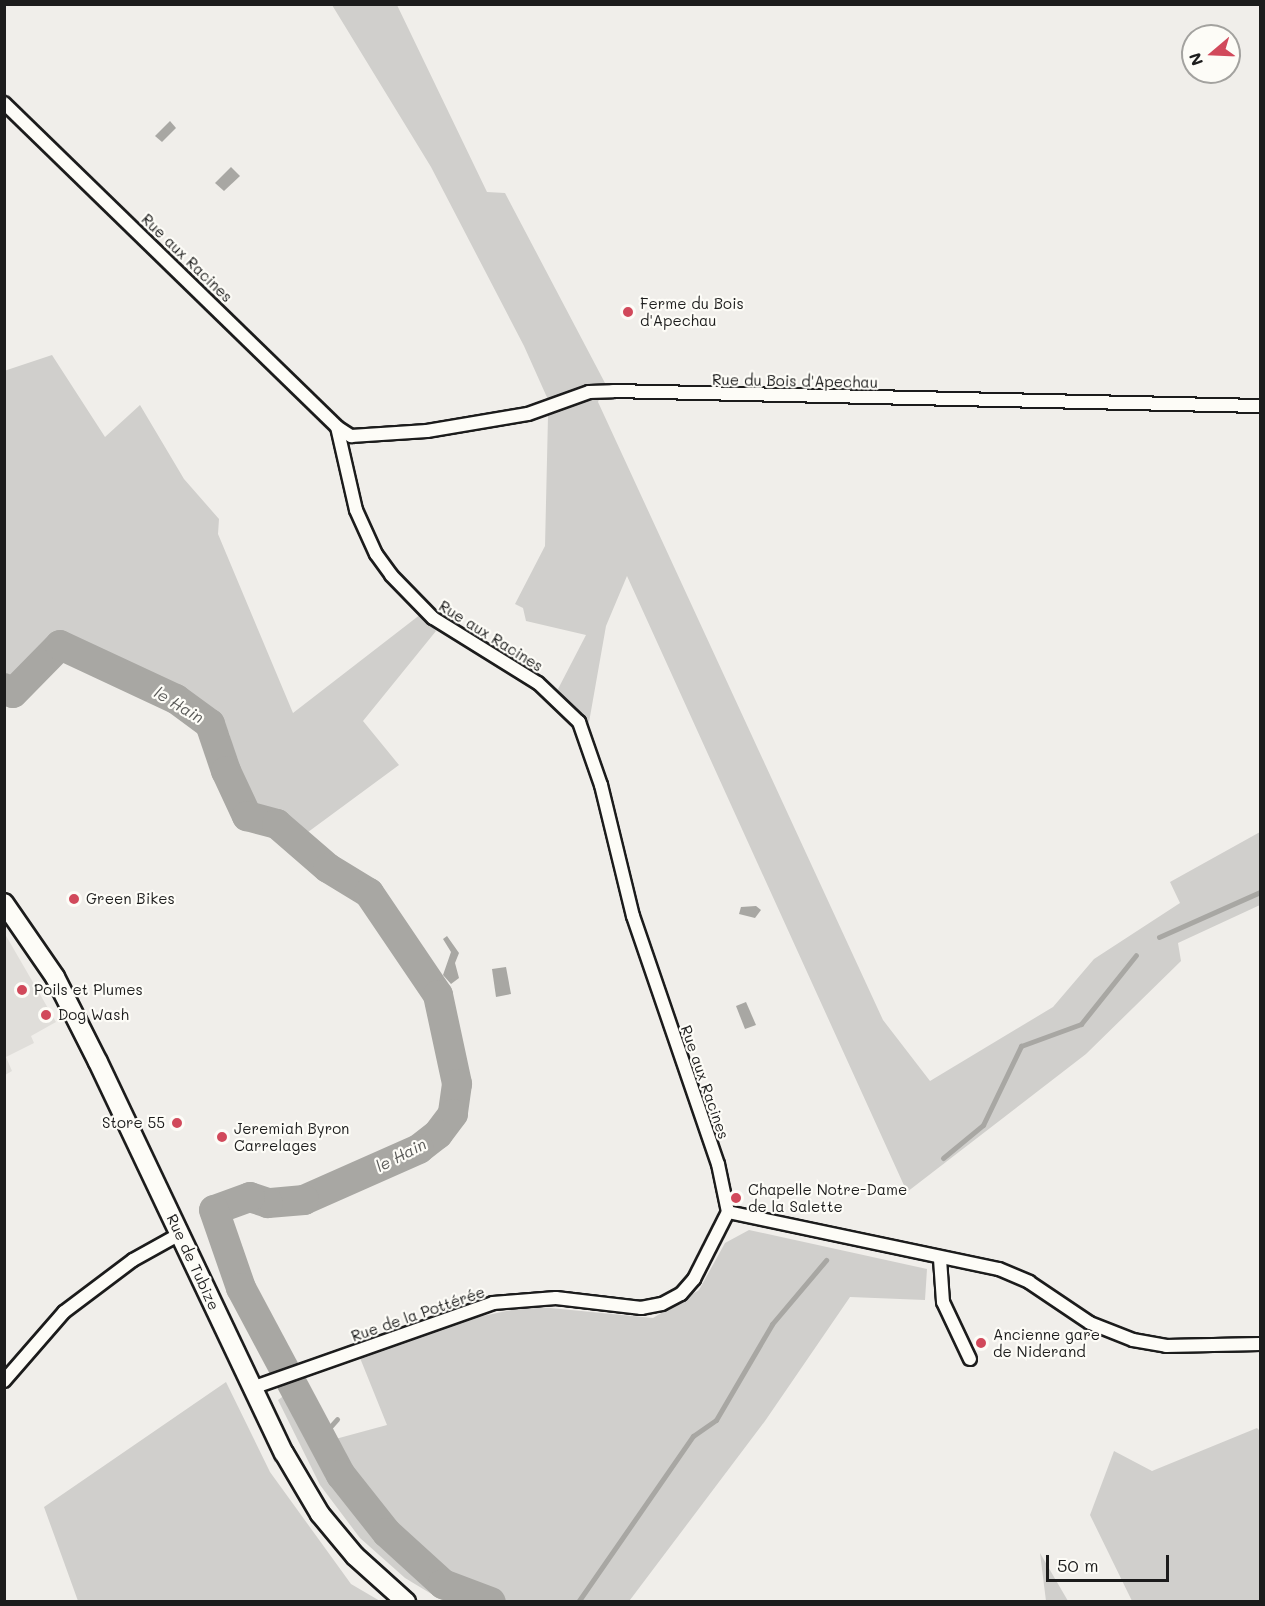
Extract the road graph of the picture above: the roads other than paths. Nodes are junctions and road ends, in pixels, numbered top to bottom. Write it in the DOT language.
graph roads {
  1 [pos="4,104"];
  2 [pos="1260,406"];
  3 [pos="337,427"];
  4 [pos="4,903"];
  5 [pos="728,1212"];
  6 [pos="180,1234"];
  7 [pos="940,1259"];
  8 [pos="1260,1344"];
  9 [pos="970,1359"];
  10 [pos="4,1381"];
  11 [pos="252,1388"];
  12 [pos="406,1602"];
  1 -- 3 [label="street, Rue aux Racines"];
  2 -- 3 [label="street, Rue du Bois d'Apechau"];
  3 -- 5 [label="street, Rue aux Racines"];
  4 -- 6 [label="main road, Rue de Tubize"];
  5 -- 7 [label="street"];
  5 -- 11 [label="street, Rue de la Pottérée"];
  6 -- 10 [label="street"];
  6 -- 11 [label="main road, Rue de Tubize"];
  7 -- 8 [label="street"];
  7 -- 9 [label="street"];
  11 -- 12 [label="main road, Rue de Tubize"];
}
